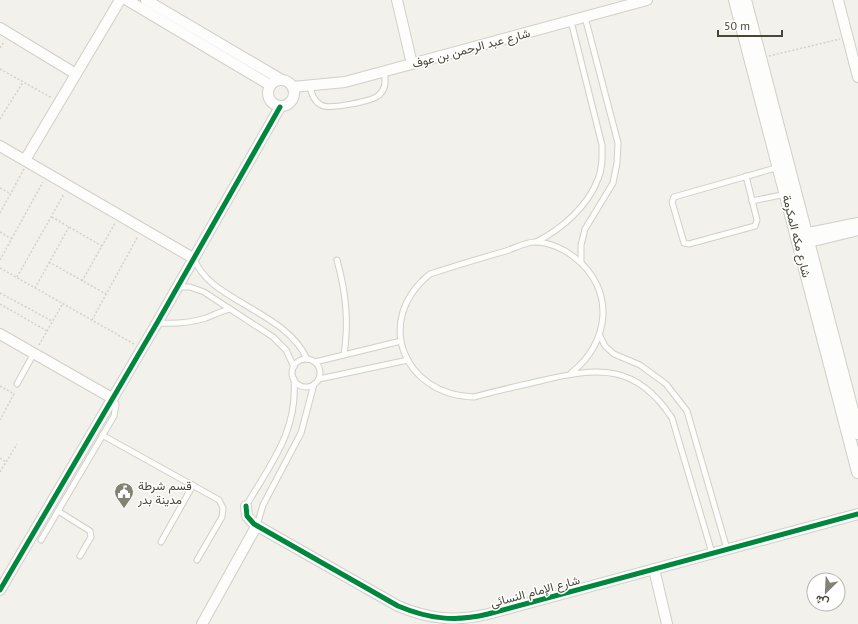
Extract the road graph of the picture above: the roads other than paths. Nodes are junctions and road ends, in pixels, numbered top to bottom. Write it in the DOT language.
graph roads {
  1 [pos="120,0"];
  2 [pos="127,0"];
  3 [pos="146,0"];
  4 [pos="396,0"];
  5 [pos="647,0"];
  6 [pos="735,0"];
  7 [pos="745,0"];
  8 [pos="838,0"];
  9 [pos="633,2"];
  10 [pos="585,17"];
  11 [pos="571,21"];
  12 [pos="0,28"];
  13 [pos="852,42"];
  14 [pos="412,64"];
  15 [pos="384,72"];
  16 [pos="76,74"];
  17 [pos="858,77"];
  18 [pos="282,80"];
  19 [pos="270,84"];
  20 [pos="293,87"];
  21 [pos="310,87"];
  22 [pos="280,107"];
  23 [pos="0,146"];
  24 [pos="27,161"];
  25 [pos="779,166"];
  26 [pos="746,176"];
  27 [pos="786,194"];
  28 [pos="752,201"];
  29 [pos="858,223"];
  30 [pos="858,230"];
  31 [pos="803,239"];
  32 [pos="536,242"];
  33 [pos="193,258"];
  34 [pos="337,260"];
  35 [pos="581,262"];
  36 [pos="176,287"];
  37 [pos="230,309"];
  38 [pos="157,323"];
  39 [pos="0,334"];
  40 [pos="600,336"];
  41 [pos="401,341"];
  42 [pos="34,353"];
  43 [pos="344,355"];
  44 [pos="307,359"];
  45 [pos="408,360"];
  46 [pos="315,362"];
  47 [pos="294,367"];
  48 [pos="571,373"];
  49 [pos="294,379"];
  50 [pos="318,379"];
  51 [pos="17,384"];
  52 [pos="314,384"];
  53 [pos="112,398"];
  54 [pos="858,433"];
  55 [pos="102,435"];
  56 [pos="858,472"];
  57 [pos="193,485"];
  58 [pos="246,506"];
  59 [pos="58,510"];
  60 [pos="858,514"];
  61 [pos="257,525"];
  62 [pos="41,540"];
  63 [pos="160,542"];
  64 [pos="727,549"];
  65 [pos="712,553"];
  66 [pos="80,556"];
  67 [pos="197,560"];
  68 [pos="654,569"];
  69 [pos="0,590"];
  70 [pos="202,624"];
  71 [pos="667,624"];
  1 -- 16 [label="street"];
  2 -- 19 [label="street"];
  3 -- 18 [label="street"];
  4 -- 14 [label="street"];
  5 -- 9 [label="street, شارع عبد الرحمن بن عوف"];
  6 -- 25 [label="street, شارع مكه المكرمة"];
  7 -- 31 [label="street, شارع مكه المكرمة"];
  8 -- 13 [label="street"];
  9 -- 10 [label="street, شارع عبد الرحمن بن عوف"];
  10 -- 11 [label="street, شارع عبد الرحمن بن عوف"];
  10 -- 35 [label="lane"];
  11 -- 14 [label="street, شارع عبد الرحمن بن عوف"];
  11 -- 32 [label="lane"];
  12 -- 16 [label="street"];
  13 -- 17 [label="street"];
  14 -- 15 [label="street, شارع عبد الرحمن بن عوف"];
  15 -- 21 [label="street, شارع عبد الرحمن بن عوف"];
  15 -- 21 [label="lane"];
  16 -- 24 [label="street"];
  18 -- 19 [label="street"];
  18 -- 20 [label="street"];
  19 -- 22 [label="street"];
  20 -- 21 [label="street, شارع عبد الرحمن بن عوف"];
  20 -- 22 [label="street"];
  22 -- 33 [label="street"];
  23 -- 24 [label="street"];
  24 -- 33 [label="street"];
  25 -- 26 [label="lane"];
  25 -- 27 [label="street, شارع مكه المكرمة"];
  26 -- 28 [label="lane"];
  26 -- 28 [label="lane"];
  27 -- 28 [label="lane"];
  27 -- 31 [label="street, شارع مكه المكرمة"];
  29 -- 31 [label="street"];
  30 -- 31 [label="street"];
  31 -- 54 [label="street, شارع مكه المكرمة"];
  31 -- 56 [label="street, شارع مكه المكرمة"];
  32 -- 35 [label="lane"];
  32 -- 41 [label="lane"];
  33 -- 36 [label="street"];
  33 -- 44 [label="lane"];
  34 -- 43 [label="lane"];
  35 -- 40 [label="lane"];
  36 -- 37 [label="lane"];
  36 -- 38 [label="street"];
  37 -- 38 [label="lane"];
  37 -- 47 [label="lane"];
  38 -- 53 [label="street"];
  39 -- 42 [label="street"];
  40 -- 48 [label="lane"];
  40 -- 64 [label="lane"];
  41 -- 43 [label="lane"];
  41 -- 45 [label="lane"];
  42 -- 51 [label="lane"];
  42 -- 53 [label="street"];
  43 -- 46 [label="lane"];
  44 -- 46 [label="lane"];
  44 -- 47 [label="lane"];
  45 -- 48 [label="lane"];
  45 -- 50 [label="lane"];
  46 -- 50 [label="lane"];
  47 -- 49 [label="lane"];
  48 -- 65 [label="lane"];
  49 -- 52 [label="lane"];
  49 -- 58 [label="lane"];
  50 -- 52 [label="lane"];
  52 -- 61 [label="lane"];
  53 -- 55 [label="lane"];
  53 -- 69 [label="street"];
  55 -- 57 [label="lane"];
  55 -- 59 [label="lane"];
  57 -- 63 [label="lane"];
  57 -- 67 [label="lane"];
  58 -- 61 [label="street, شارع الإمام النسائى"];
  59 -- 62 [label="lane"];
  59 -- 66 [label="lane"];
  60 -- 64 [label="street, شارع الإمام النسائى"];
  61 -- 68 [label="street, شارع الإمام النسائى"];
  61 -- 70 [label="street"];
  64 -- 65 [label="street, شارع الإمام النسائى"];
  65 -- 68 [label="street, شارع الإمام النسائى"];
  68 -- 71 [label="street"];
}
